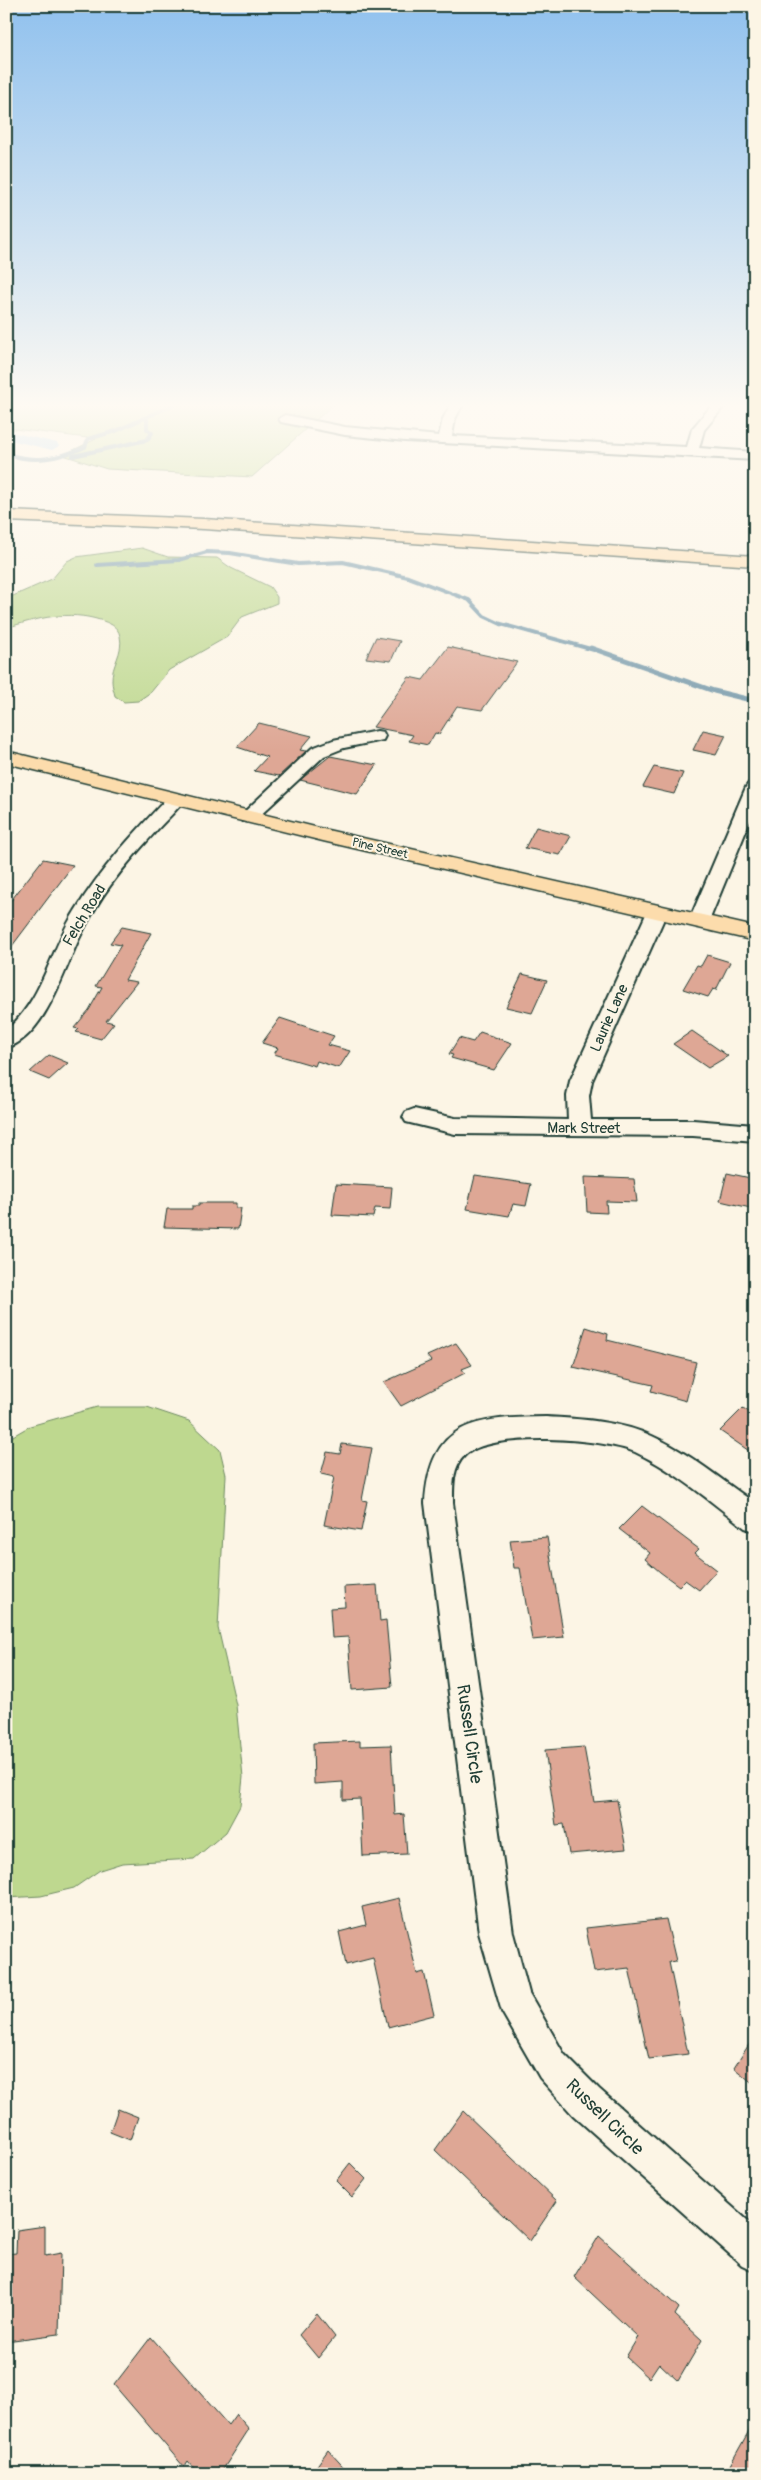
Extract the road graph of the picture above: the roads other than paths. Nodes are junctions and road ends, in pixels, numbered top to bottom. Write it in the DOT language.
graph roads {
  1 [pos="95,520"];
  2 [pos="755,561"];
  3 [pos="377,736"];
  4 [pos="6,757"];
  5 [pos="755,787"];
  6 [pos="176,799"];
  7 [pos="248,817"];
  8 [pos="657,912"];
  9 [pos="699,922"];
  10 [pos="755,934"];
  11 [pos="6,1041"];
  12 [pos="414,1117"];
  13 [pos="580,1128"];
  14 [pos="755,1133"];
  15 [pos="755,1519"];
  16 [pos="755,2252"];
  1 -- 2 [label="main road"];
  3 -- 7 [label="street"];
  4 -- 6 [label="main road, Pine Street"];
  5 -- 9 [label="street"];
  6 -- 7 [label="main road, Pine Street"];
  6 -- 11 [label="street, Felch Road"];
  7 -- 8 [label="main road, Pine Street"];
  8 -- 9 [label="main road, Pine Street"];
  8 -- 13 [label="street, Laurie Lane"];
  9 -- 10 [label="main road, Pine Street"];
  12 -- 13 [label="street, Mark Street"];
  13 -- 14 [label="street, Mark Street"];
  15 -- 16 [label="street, Russell Circle"];
}
